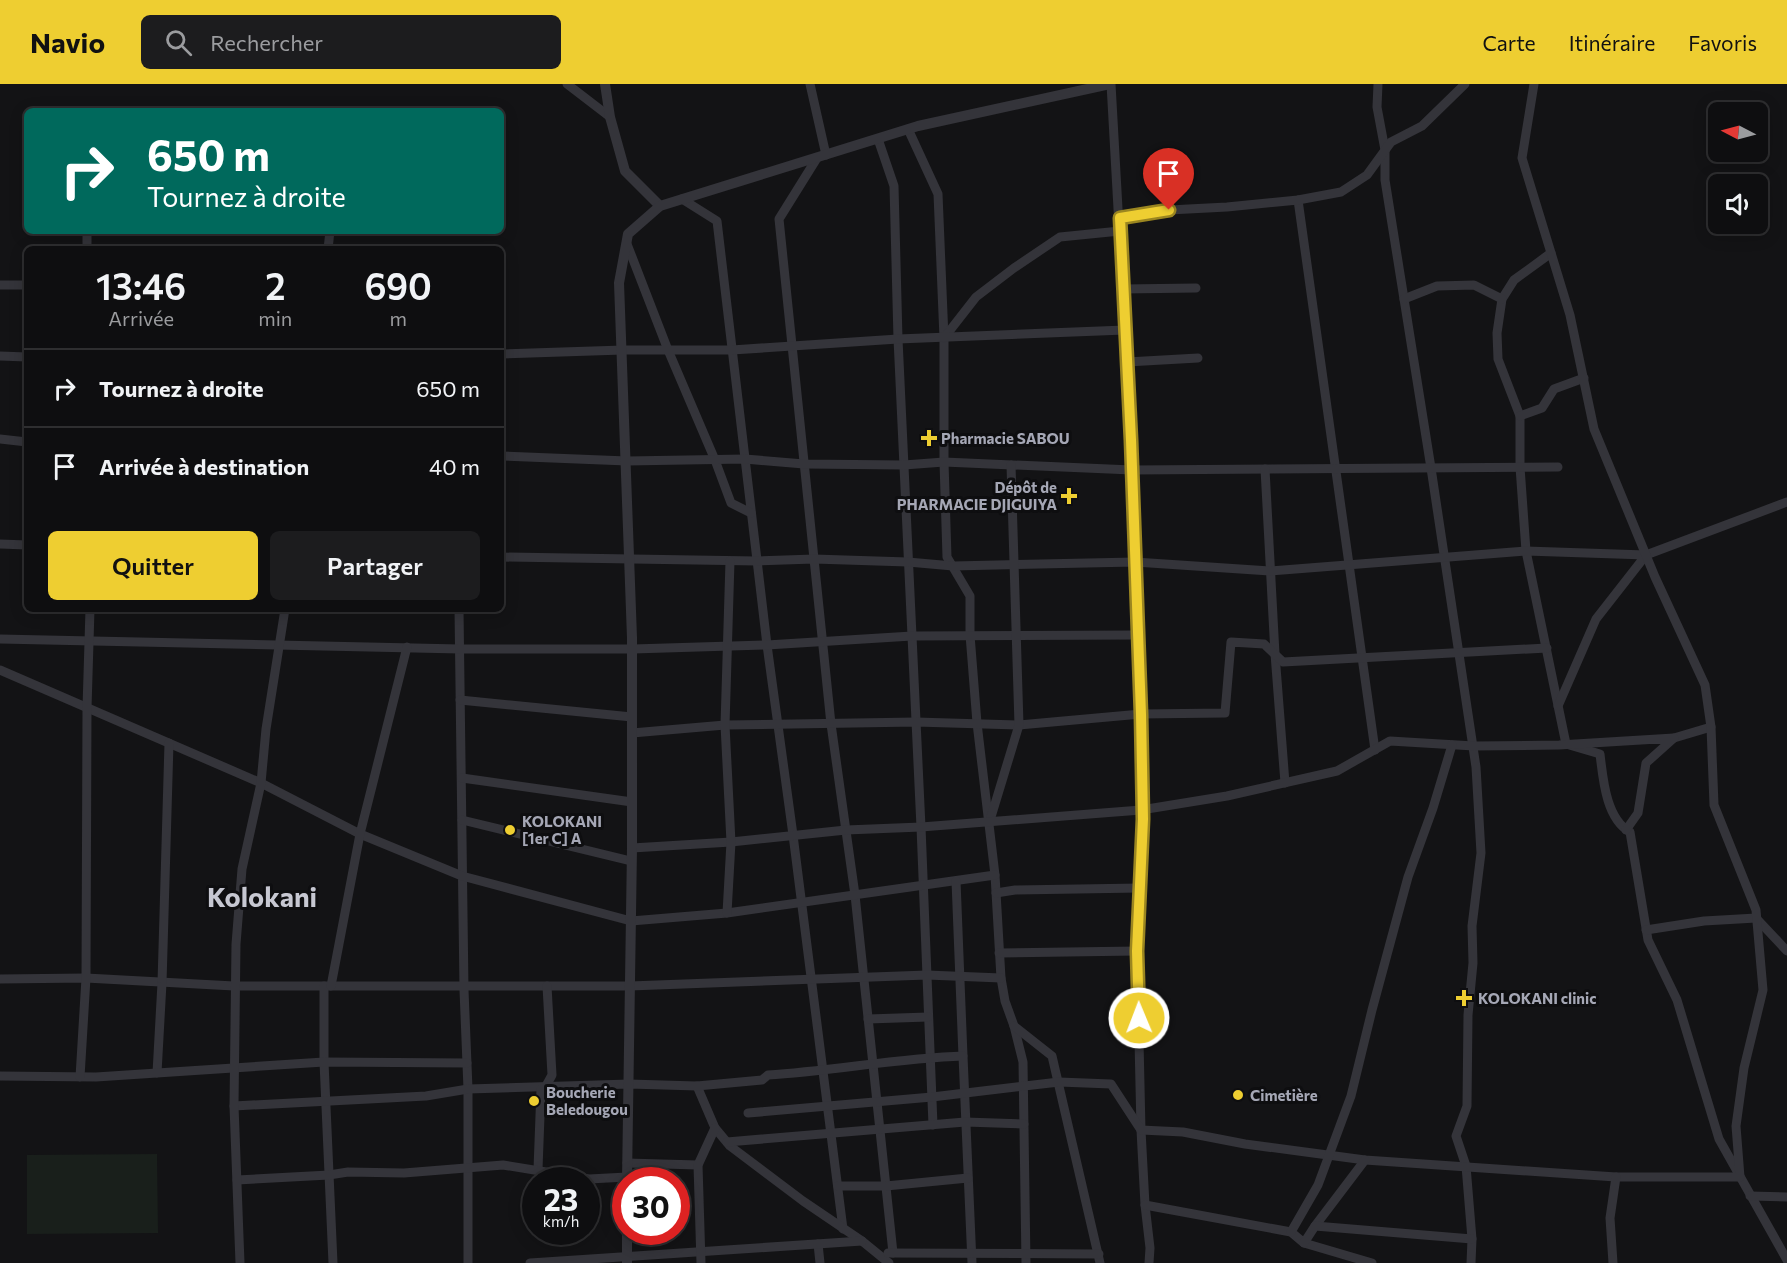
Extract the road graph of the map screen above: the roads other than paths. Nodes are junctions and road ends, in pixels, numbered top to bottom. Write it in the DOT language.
graph roads {
  1 [pos="567,84"];
  2 [pos="605,84"];
  3 [pos="810,84"];
  4 [pos="1111,84"];
  5 [pos="1378,84"];
  6 [pos="1465,84"];
  7 [pos="1534,84"];
  8 [pos="610,117"];
  9 [pos="908,129"];
  10 [pos="878,139"];
  11 [pos="1385,150"];
  12 [pos="821,156"];
  13 [pos="682,199"];
  14 [pos="1298,200"];
  15 [pos="660,206"];
  16 [pos="1120,218"];
  17 [pos="1120,231"];
  18 [pos="627,244"];
  19 [pos="1551,253"];
  20 [pos="0,285"];
  21 [pos="24,285"];
  22 [pos="1196,288"];
  23 [pos="1124,290"];
  24 [pos="1404,299"];
  25 [pos="1502,299"];
  26 [pos="1125,330"];
  27 [pos="944,338"];
  28 [pos="898,339"];
  29 [pos="792,346"];
  30 [pos="623,350"];
  31 [pos="668,350"];
  32 [pos="732,350"];
  33 [pos="504,354"];
  34 [pos="0,356"];
  35 [pos="24,357"];
  36 [pos="1198,358"];
  37 [pos="1127,362"];
  38 [pos="1584,378"];
  39 [pos="1520,416"];
  40 [pos="0,439"];
  41 [pos="24,442"];
  42 [pos="504,456"];
  43 [pos="745,459"];
  44 [pos="715,460"];
  45 [pos="627,461"];
  46 [pos="944,462"];
  47 [pos="804,464"];
  48 [pos="904,465"];
  49 [pos="1011,465"];
  50 [pos="1520,467"];
  51 [pos="1558,467"];
  52 [pos="1337,468"];
  53 [pos="1431,468"];
  54 [pos="1265,469"];
  55 [pos="1132,470"];
  56 [pos="1787,502"];
  57 [pos="751,513"];
  58 [pos="0,544"];
  59 [pos="24,545"];
  60 [pos="1526,551"];
  61 [pos="1646,555"];
  62 [pos="504,557"];
  63 [pos="1444,557"];
  64 [pos="630,559"];
  65 [pos="814,559"];
  66 [pos="730,561"];
  67 [pos="757,561"];
  68 [pos="908,562"];
  69 [pos="1135,562"];
  70 [pos="1349,564"];
  71 [pos="1014,565"];
  72 [pos="953,566"];
  73 [pos="1270,571"];
  74 [pos="90,612"];
  75 [pos="285,612"];
  76 [pos="459,612"];
  77 [pos="970,635"];
  78 [pos="1015,635"];
  79 [pos="1138,635"];
  80 [pos="912,636"];
  81 [pos="0,639"];
  82 [pos="91,640"];
  83 [pos="823,641"];
  84 [pos="280,644"];
  85 [pos="766,645"];
  86 [pos="729,646"];
  87 [pos="407,647"];
  88 [pos="1546,648"];
  89 [pos="460,649"];
  90 [pos="633,649"];
  91 [pos="1459,652"];
  92 [pos="1275,654"];
  93 [pos="1361,657"];
  94 [pos="0,670"];
  95 [pos="460,700"];
  96 [pos="1558,706"];
  97 [pos="87,708"];
  98 [pos="1141,714"];
  99 [pos="632,717"];
  100 [pos="916,722"];
  101 [pos="977,723"];
  102 [pos="777,724"];
  103 [pos="831,724"];
  104 [pos="725,725"];
  105 [pos="1019,725"];
  106 [pos="1710,727"];
  107 [pos="632,733"];
  108 [pos="1674,738"];
  109 [pos="169,743"];
  110 [pos="1566,744"];
  111 [pos="1452,745"];
  112 [pos="1474,746"];
  113 [pos="1375,750"];
  114 [pos="462,778"];
  115 [pos="261,783"];
  116 [pos="1285,783"];
  117 [pos="632,802"];
  118 [pos="1141,810"];
  119 [pos="462,820"];
  120 [pos="989,822"];
  121 [pos="921,827"];
  122 [pos="846,830"];
  123 [pos="1626,830"];
  124 [pos="360,834"];
  125 [pos="793,835"];
  126 [pos="731,842"];
  127 [pos="632,848"];
  128 [pos="631,861"];
  129 [pos="995,875"];
  130 [pos="462,876"];
  131 [pos="956,881"];
  132 [pos="923,885"];
  133 [pos="1140,888"];
  134 [pos="996,893"];
  135 [pos="855,895"];
  136 [pos="801,903"];
  137 [pos="727,913"];
  138 [pos="1756,918"];
  139 [pos="631,921"];
  140 [pos="1646,930"];
  141 [pos="1137,951"];
  142 [pos="1787,951"];
  143 [pos="999,953"];
  144 [pos="927,975"];
  145 [pos="959,976"];
  146 [pos="864,977"];
  147 [pos="86,978"];
  148 [pos="1001,978"];
  149 [pos="0,979"];
  150 [pos="812,980"];
  151 [pos="162,983"];
  152 [pos="234,986"];
  153 [pos="328,986"];
  154 [pos="464,986"];
  155 [pos="547,986"];
  156 [pos="630,986"];
  157 [pos="928,1017"];
  158 [pos="868,1019"];
  159 [pos="1014,1026"];
  160 [pos="963,1056"];
  161 [pos="930,1057"];
  162 [pos="324,1062"];
  163 [pos="467,1063"];
  164 [pos="873,1064"];
  165 [pos="234,1068"];
  166 [pos="824,1071"];
  167 [pos="156,1073"];
  168 [pos="0,1076"];
  169 [pos="80,1077"];
  170 [pos="1059,1082"];
  171 [pos="629,1084"];
  172 [pos="546,1086"];
  173 [pos="697,1086"];
  174 [pos="1023,1086"];
  175 [pos="468,1089"];
  176 [pos="964,1093"];
  177 [pos="932,1096"];
  178 [pos="877,1101"];
  179 [pos="325,1102"];
  180 [pos="234,1106"];
  181 [pos="829,1106"];
  182 [pos="748,1113"];
  183 [pos="965,1122"];
  184 [pos="1024,1124"];
  185 [pos="933,1125"];
  186 [pos="715,1128"];
  187 [pos="880,1129"];
  188 [pos="1141,1130"];
  189 [pos="832,1133"];
  190 [pos="727,1142"];
  191 [pos="1329,1156"];
  192 [pos="1365,1160"];
  193 [pos="627,1163"];
  194 [pos="698,1165"];
  195 [pos="1466,1166"];
  196 [pos="469,1167"];
  197 [pos="522,1167"];
  198 [pos="538,1167"];
  199 [pos="627,1167"];
  200 [pos="329,1175"];
  201 [pos="1616,1177"];
  202 [pos="1740,1177"];
  203 [pos="968,1178"];
  204 [pos="237,1180"];
  205 [pos="838,1186"];
  206 [pos="886,1186"];
  207 [pos="1750,1196"];
  208 [pos="1787,1197"];
  209 [pos="1145,1204"];
  210 [pos="1315,1226"];
  211 [pos="843,1229"];
  212 [pos="1291,1232"];
  213 [pos="1472,1239"];
  214 [pos="862,1241"];
  215 [pos="1304,1243"];
  216 [pos="818,1244"];
  217 [pos="701,1252"];
  218 [pos="877,1253"];
  219 [pos="893,1253"];
  220 [pos="972,1258"];
  221 [pos="1026,1258"];
  222 [pos="1099,1259"];
  223 [pos="627,1260"];
  224 [pos="1787,1260"];
  225 [pos="240,1263"];
  226 [pos="333,1263"];
  227 [pos="468,1263"];
  228 [pos="530,1263"];
  229 [pos="701,1263"];
  230 [pos="819,1263"];
  231 [pos="889,1263"];
  232 [pos="1149,1263"];
  233 [pos="1372,1263"];
  234 [pos="1471,1263"];
  235 [pos="1613,1263"];
  1 -- 8 [label="street"];
  2 -- 8 [label="street"];
  3 -- 12 [label="street"];
  4 -- 9 [label="street"];
  4 -- 16 [label="street"];
  5 -- 11 [label="street"];
  6 -- 11 [label="street"];
  7 -- 19 [label="street"];
  8 -- 15 [label="street"];
  9 -- 10 [label="street"];
  9 -- 27 [label="street"];
  10 -- 12 [label="street"];
  10 -- 28 [label="street"];
  11 -- 14 [label="street"];
  11 -- 24 [label="street"];
  12 -- 13 [label="street"];
  12 -- 29 [label="street"];
  13 -- 15 [label="street"];
  13 -- 32 [label="street"];
  14 -- 16 [label="street"];
  14 -- 52 [label="street"];
  15 -- 18 [label="street"];
  16 -- 17 [label="street"];
  17 -- 23 [label="street"];
  17 -- 27 [label="street"];
  18 -- 30 [label="street"];
  18 -- 31 [label="street"];
  19 -- 25 [label="street"];
  19 -- 38 [label="street"];
  20 -- 21 [label="street"];
  22 -- 23 [label="street"];
  23 -- 26 [label="street"];
  24 -- 25 [label="street"];
  24 -- 53 [label="street"];
  25 -- 39 [label="street"];
  26 -- 27 [label="street"];
  26 -- 37 [label="street"];
  27 -- 28 [label="street"];
  27 -- 46 [label="street"];
  28 -- 29 [label="street"];
  28 -- 48 [label="street"];
  29 -- 32 [label="street"];
  29 -- 47 [label="street"];
  30 -- 31 [label="street"];
  30 -- 33 [label="street"];
  30 -- 45 [label="street"];
  31 -- 32 [label="street"];
  31 -- 44 [label="street"];
  32 -- 43 [label="street"];
  34 -- 35 [label="street"];
  36 -- 37 [label="street"];
  37 -- 55 [label="street"];
  38 -- 39 [label="street"];
  38 -- 61 [label="street"];
  39 -- 50 [label="street"];
  40 -- 41 [label="street"];
  42 -- 45 [label="street"];
  43 -- 44 [label="street"];
  43 -- 47 [label="street"];
  43 -- 57 [label="street"];
  44 -- 45 [label="street"];
  44 -- 57 [label="street"];
  45 -- 64 [label="street"];
  46 -- 48 [label="street"];
  46 -- 49 [label="street"];
  46 -- 72 [label="street"];
  47 -- 48 [label="street"];
  47 -- 65 [label="street"];
  48 -- 68 [label="street"];
  49 -- 55 [label="street"];
  49 -- 71 [label="street"];
  50 -- 51 [label="street"];
  50 -- 53 [label="street"];
  50 -- 60 [label="street"];
  52 -- 53 [label="street"];
  52 -- 54 [label="street"];
  52 -- 70 [label="street"];
  53 -- 63 [label="street"];
  54 -- 55 [label="street"];
  54 -- 73 [label="street"];
  55 -- 69 [label="street"];
  56 -- 61 [label="street"];
  57 -- 67 [label="street"];
  58 -- 59 [label="street"];
  60 -- 61 [label="street"];
  60 -- 63 [label="street"];
  60 -- 88 [label="street"];
  61 -- 96 [label="street"];
  61 -- 106 [label="street"];
  62 -- 64 [label="street"];
  63 -- 70 [label="street"];
  63 -- 91 [label="street"];
  64 -- 66 [label="street"];
  64 -- 90 [label="street"];
  65 -- 67 [label="street"];
  65 -- 68 [label="street"];
  65 -- 83 [label="street"];
  66 -- 67 [label="street"];
  66 -- 86 [label="street"];
  67 -- 85 [label="street"];
  68 -- 72 [label="street"];
  68 -- 80 [label="street"];
  69 -- 71 [label="street"];
  69 -- 73 [label="street"];
  69 -- 79 [label="street"];
  70 -- 73 [label="street"];
  70 -- 93 [label="street"];
  71 -- 72 [label="street"];
  71 -- 78 [label="street"];
  72 -- 77 [label="street"];
  73 -- 92 [label="street"];
  74 -- 82 [label="street"];
  75 -- 84 [label="street"];
  76 -- 89 [label="street"];
  77 -- 78 [label="street"];
  77 -- 80 [label="street"];
  77 -- 101 [label="street"];
  78 -- 79 [label="street"];
  78 -- 105 [label="street"];
  79 -- 98 [label="street"];
  80 -- 83 [label="street"];
  80 -- 100 [label="street"];
  81 -- 82 [label="street"];
  82 -- 84 [label="street"];
  82 -- 97 [label="street"];
  83 -- 85 [label="street"];
  83 -- 103 [label="street"];
  84 -- 87 [label="street"];
  84 -- 115 [label="street"];
  85 -- 86 [label="street"];
  85 -- 102 [label="street"];
  86 -- 90 [label="street"];
  86 -- 104 [label="street"];
  87 -- 89 [label="street"];
  87 -- 124 [label="street"];
  88 -- 91 [label="street"];
  88 -- 96 [label="street"];
  89 -- 90 [label="street"];
  89 -- 95 [label="street"];
  90 -- 99 [label="street"];
  91 -- 93 [label="street"];
  91 -- 112 [label="street"];
  92 -- 93 [label="street"];
  92 -- 98 [label="street"];
  92 -- 116 [label="street"];
  93 -- 113 [label="street"];
  94 -- 97 [label="street"];
  95 -- 99 [label="street"];
  95 -- 114 [label="street"];
  96 -- 110 [label="street"];
  97 -- 109 [label="street"];
  97 -- 147 [label="street"];
  98 -- 105 [label="street"];
  98 -- 118 [label="street"];
  99 -- 107 [label="street"];
  100 -- 101 [label="street"];
  100 -- 103 [label="street"];
  100 -- 121 [label="street"];
  101 -- 105 [label="street"];
  101 -- 120 [label="street"];
  102 -- 103 [label="street"];
  102 -- 104 [label="street"];
  102 -- 125 [label="street"];
  103 -- 122 [label="street"];
  104 -- 107 [label="street"];
  104 -- 126 [label="street"];
  105 -- 120 [label="street"];
  106 -- 108 [label="street"];
  106 -- 138 [label="street"];
  107 -- 117 [label="street"];
  108 -- 110 [label="street"];
  108 -- 123 [label="street"];
  109 -- 115 [label="street"];
  109 -- 151 [label="street"];
  110 -- 112 [label="street"];
  110 -- 123 [label="street"];
  111 -- 112 [label="street"];
  111 -- 113 [label="street"];
  111 -- 191 [label="street"];
  112 -- 195 [label="street"];
  113 -- 116 [label="street"];
  114 -- 117 [label="street"];
  114 -- 119 [label="street"];
  115 -- 124 [label="street"];
  115 -- 152 [label="street"];
  116 -- 118 [label="street"];
  117 -- 127 [label="street"];
  118 -- 120 [label="street"];
  118 -- 133 [label="street"];
  119 -- 128 [label="street"];
  119 -- 130 [label="street"];
  120 -- 121 [label="street"];
  120 -- 129 [label="street"];
  121 -- 122 [label="street"];
  121 -- 132 [label="street"];
  122 -- 125 [label="street"];
  122 -- 135 [label="street"];
  123 -- 140 [label="street"];
  124 -- 130 [label="street"];
  124 -- 153 [label="street"];
  125 -- 126 [label="street"];
  125 -- 136 [label="street"];
  126 -- 127 [label="street"];
  126 -- 137 [label="street"];
  127 -- 128 [label="street"];
  128 -- 139 [label="street"];
  129 -- 131 [label="street"];
  129 -- 134 [label="street"];
  130 -- 139 [label="street"];
  130 -- 154 [label="street"];
  131 -- 132 [label="street"];
  131 -- 145 [label="street"];
  132 -- 135 [label="street"];
  132 -- 144 [label="street"];
  133 -- 134 [label="street"];
  133 -- 141 [label="street"];
  134 -- 143 [label="street"];
  135 -- 136 [label="street"];
  135 -- 146 [label="street"];
  136 -- 137 [label="street"];
  136 -- 150 [label="street"];
  137 -- 139 [label="street"];
  138 -- 140 [label="street"];
  138 -- 142 [label="street"];
  138 -- 202 [label="street"];
  139 -- 156 [label="street"];
  140 -- 202 [label="street"];
  141 -- 143 [label="street"];
  141 -- 188 [label="street"];
  143 -- 148 [label="street"];
  144 -- 145 [label="street"];
  144 -- 146 [label="street"];
  144 -- 157 [label="street"];
  145 -- 148 [label="street"];
  145 -- 160 [label="street"];
  146 -- 150 [label="street"];
  146 -- 158 [label="street"];
  147 -- 149 [label="street"];
  147 -- 151 [label="street"];
  147 -- 169 [label="street"];
  148 -- 159 [label="street"];
  150 -- 156 [label="street"];
  150 -- 166 [label="street"];
  151 -- 152 [label="street"];
  151 -- 167 [label="street"];
  152 -- 153 [label="street"];
  152 -- 165 [label="street"];
  153 -- 154 [label="street"];
  153 -- 162 [label="street"];
  154 -- 155 [label="street"];
  154 -- 163 [label="street"];
  155 -- 156 [label="street"];
  155 -- 172 [label="street"];
  156 -- 171 [label="street"];
  157 -- 158 [label="street"];
  157 -- 161 [label="street"];
  158 -- 164 [label="street"];
  159 -- 170 [label="street"];
  159 -- 174 [label="street"];
  160 -- 161 [label="street"];
  160 -- 176 [label="street"];
  161 -- 164 [label="street"];
  161 -- 177 [label="street"];
  162 -- 163 [label="street"];
  162 -- 165 [label="street"];
  162 -- 179 [label="street"];
  163 -- 175 [label="street"];
  164 -- 166 [label="street"];
  164 -- 178 [label="street"];
  165 -- 167 [label="street"];
  165 -- 180 [label="street"];
  166 -- 173 [label="street"];
  166 -- 181 [label="street"];
  167 -- 169 [label="street"];
  168 -- 169 [label="street"];
  170 -- 174 [label="street"];
  170 -- 188 [label="street"];
  170 -- 222 [label="street"];
  171 -- 172 [label="street"];
  171 -- 173 [label="street"];
  171 -- 193 [label="street"];
  172 -- 175 [label="street"];
  172 -- 198 [label="street"];
  173 -- 186 [label="street"];
  174 -- 176 [label="street"];
  174 -- 184 [label="street"];
  175 -- 179 [label="street"];
  175 -- 196 [label="street"];
  176 -- 177 [label="street"];
  176 -- 183 [label="street"];
  177 -- 178 [label="street"];
  177 -- 185 [label="street"];
  178 -- 181 [label="street"];
  178 -- 187 [label="street"];
  179 -- 180 [label="street"];
  179 -- 200 [label="street"];
  180 -- 204 [label="street"];
  181 -- 182 [label="street"];
  181 -- 189 [label="street"];
  183 -- 184 [label="street"];
  183 -- 185 [label="street"];
  183 -- 203 [label="street"];
  184 -- 221 [label="street"];
  185 -- 187 [label="street"];
  186 -- 190 [label="street"];
  186 -- 194 [label="street"];
  187 -- 189 [label="street"];
  187 -- 206 [label="street"];
  188 -- 191 [label="street"];
  188 -- 209 [label="street"];
  189 -- 190 [label="street"];
  189 -- 205 [label="street"];
  190 -- 211 [label="street"];
  191 -- 192 [label="street"];
  191 -- 212 [label="street"];
  192 -- 195 [label="street"];
  192 -- 210 [label="street"];
  193 -- 194 [label="street"];
  193 -- 199 [label="street"];
  194 -- 217 [label="street"];
  195 -- 201 [label="street"];
  195 -- 213 [label="street"];
  196 -- 197 [label="street"];
  196 -- 200 [label="street"];
  196 -- 227 [label="street"];
  200 -- 204 [label="street"];
  200 -- 226 [label="street"];
  201 -- 202 [label="street"];
  201 -- 235 [label="street"];
  202 -- 207 [label="street"];
  203 -- 206 [label="street"];
  203 -- 220 [label="street"];
  204 -- 225 [label="street"];
  205 -- 206 [label="street"];
  205 -- 211 [label="street"];
  206 -- 219 [label="street"];
  207 -- 208 [label="street"];
  207 -- 224 [label="street"];
  209 -- 212 [label="street"];
  209 -- 232 [label="street"];
  210 -- 213 [label="street"];
  210 -- 215 [label="street"];
  211 -- 214 [label="street"];
  212 -- 215 [label="street"];
  213 -- 234 [label="street"];
  214 -- 216 [label="street"];
  214 -- 218 [label="street"];
  215 -- 233 [label="street"];
  216 -- 217 [label="street"];
  216 -- 230 [label="street"];
  217 -- 223 [label="street"];
  217 -- 229 [label="street"];
  218 -- 219 [label="street"];
  218 -- 231 [label="street"];
  219 -- 220 [label="street"];
  220 -- 221 [label="street"];
  221 -- 222 [label="street"];
  223 -- 228 [label="street"];
}
